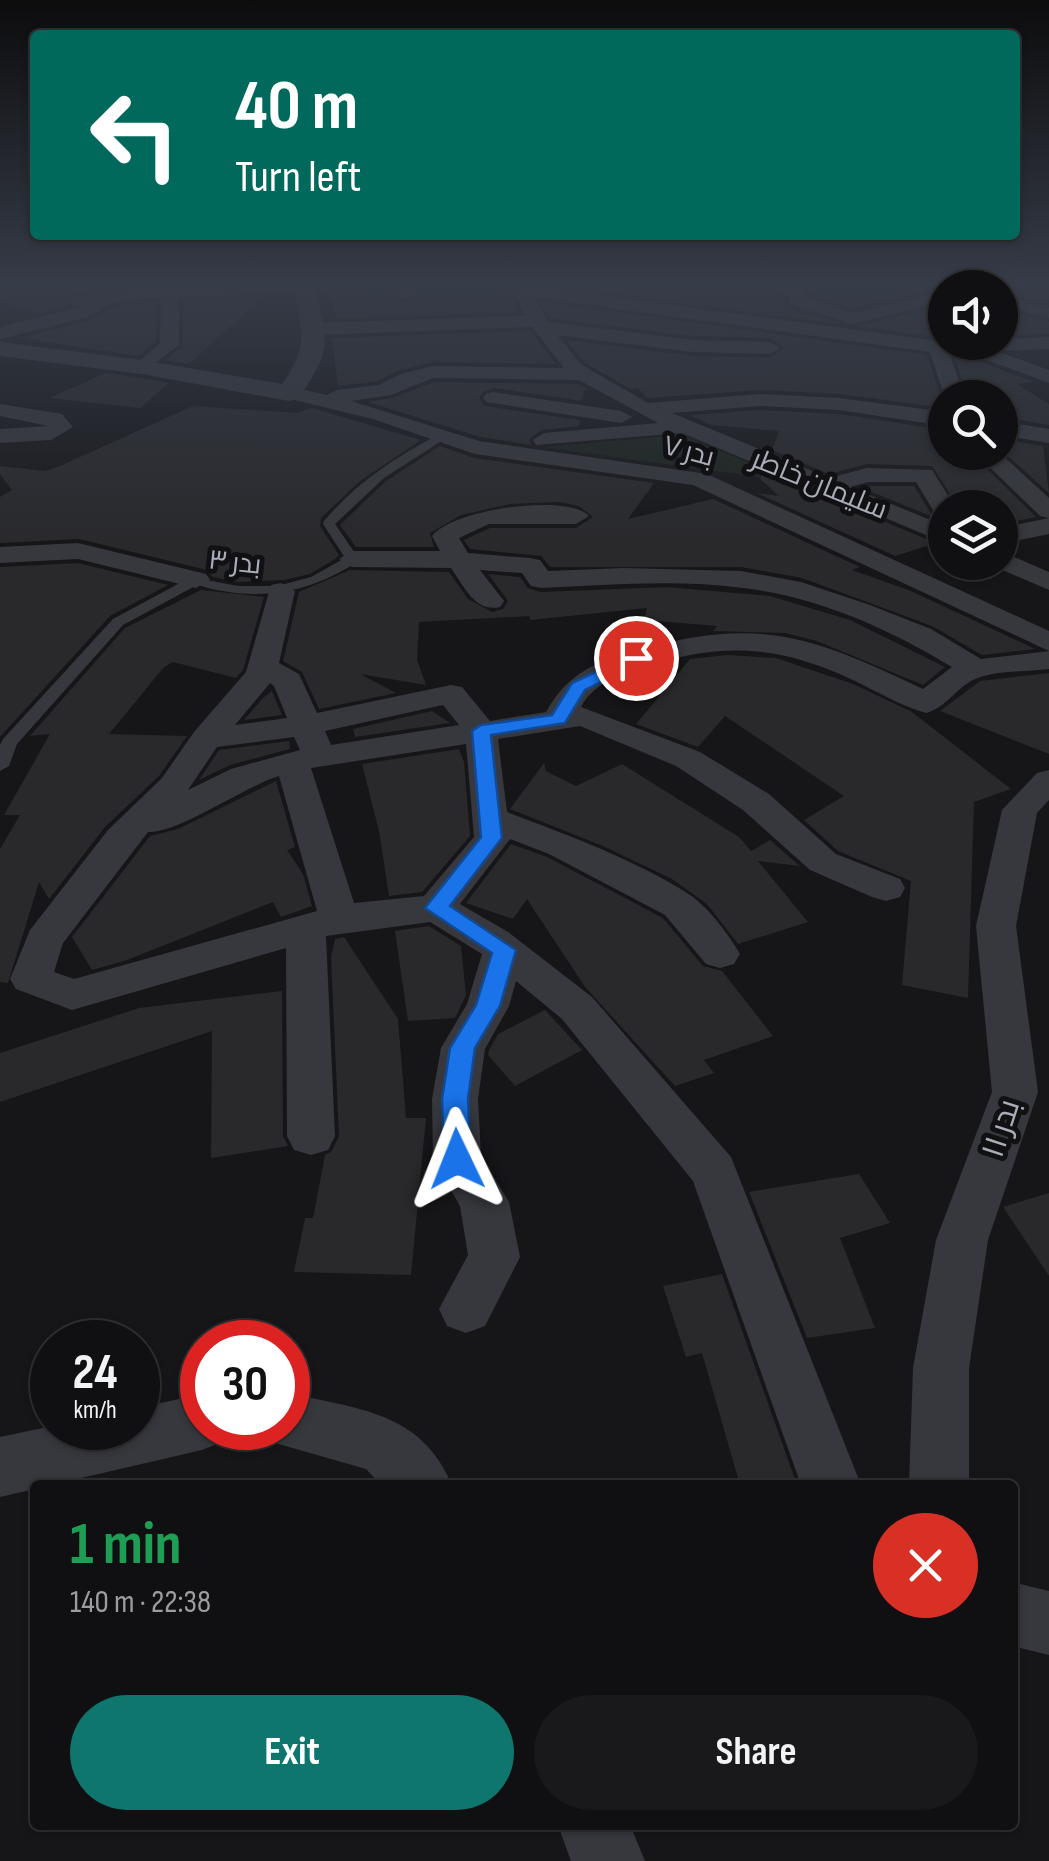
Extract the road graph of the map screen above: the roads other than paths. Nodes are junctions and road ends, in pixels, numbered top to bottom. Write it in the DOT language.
graph roads {
  1 [pos="69,374"];
  2 [pos="180,374"];
  3 [pos="308,374"];
  4 [pos="425,374"];
  5 [pos="572,374"];
  6 [pos="584,374"];
  7 [pos="730,374"];
  8 [pos="40,379"];
  9 [pos="301,396"];
  10 [pos="493,398"];
  11 [pos="748,401"];
  12 [pos="644,409"];
  13 [pos="0,410"];
  14 [pos="928,417"];
  15 [pos="684,426"];
  16 [pos="1018,431"];
  17 [pos="0,436"];
  18 [pos="1049,436"];
  19 [pos="440,438"];
  20 [pos="475,447"];
  21 [pos="1005,470"];
  22 [pos="825,486"];
  23 [pos="933,490"];
  24 [pos="1049,511"];
  25 [pos="576,516"];
  26 [pos="1049,526"];
  27 [pos="928,528"];
  28 [pos="1018,532"];
  29 [pos="841,546"];
  30 [pos="0,555"];
  31 [pos="352,559"];
  32 [pos="458,560"];
  33 [pos="1018,567"];
  34 [pos="196,580"];
  35 [pos="1049,582"];
  36 [pos="791,588"];
  37 [pos="282,591"];
  38 [pos="490,601"];
  39 [pos="1049,642"];
  40 [pos="1049,660"];
  41 [pos="263,667"];
  42 [pos="976,668"];
  43 [pos="558,720"];
  44 [pos="481,731"];
  45 [pos="206,739"];
  46 [pos="305,747"];
  47 [pos="0,766"];
  48 [pos="1049,780"];
  49 [pos="490,818"];
  50 [pos="121,838"];
  51 [pos="886,888"];
  52 [pos="436,908"];
  53 [pos="323,922"];
  54 [pos="504,950"];
  55 [pos="720,954"];
  56 [pos="311,1136"];
  57 [pos="466,1309"];
  58 [pos="310,1426"];
  59 [pos="180,1427"];
  60 [pos="0,1466"];
  61 [pos="417,1480"];
  62 [pos="829,1480"];
  63 [pos="939,1480"];
  64 [pos="1018,1615"];
  65 [pos="1049,1623"];
  66 [pos="596,1830"];
  67 [pos="608,1861"];
  1 -- 8 [label="street"];
  2 -- 9 [label="street"];
  3 -- 9 [label="street"];
  4 -- 9 [label="street"];
  5 -- 6 [label="street"];
  6 -- 12 [label="street, سلیمان خاطر"];
  7 -- 11 [label="street"];
  9 -- 19 [label="street, بدر ۷"];
  10 -- 15 [label="street"];
  11 -- 12 [label="street"];
  11 -- 14 [label="street"];
  12 -- 15 [label="street, سلیمان خاطر"];
  13 -- 17 [label="street"];
  15 -- 20 [label="street"];
  15 -- 22 [label="street, سلیمان خاطر"];
  16 -- 18 [label="street"];
  19 -- 20 [label="street, بدر ۷"];
  19 -- 31 [label="lane"];
  20 -- 29 [label="street, بدر ۷"];
  21 -- 24 [label="street"];
  22 -- 23 [label="street"];
  22 -- 27 [label="street, سلیمان خاطر"];
  25 -- 32 [label="street"];
  26 -- 28 [label="street"];
  29 -- 36 [label="street"];
  29 -- 39 [label="street, بدر ۷"];
  30 -- 34 [label="street"];
  31 -- 32 [label="street"];
  31 -- 37 [label="lane, بدر ۳"];
  32 -- 36 [label="street"];
  32 -- 38 [label="street"];
  33 -- 35 [label="street"];
  34 -- 37 [label="lane, بدر ۳"];
  34 -- 47 [label="lane, بدر ۳"];
  36 -- 42 [label="street"];
  37 -- 41 [label="street"];
  40 -- 42 [label="street"];
  41 -- 45 [label="street"];
  41 -- 46 [label="street"];
  42 -- 43 [label="street"];
  43 -- 44 [label="street"];
  43 -- 51 [label="street"];
  44 -- 46 [label="street"];
  44 -- 49 [label="street"];
  45 -- 46 [label="street"];
  45 -- 50 [label="street"];
  46 -- 50 [label="street"];
  46 -- 53 [label="street"];
  48 -- 63 [label="street, بدر ۱۱"];
  49 -- 52 [label="street"];
  49 -- 55 [label="street"];
  50 -- 53 [label="street"];
  52 -- 53 [label="street"];
  52 -- 54 [label="street"];
  53 -- 56 [label="street"];
  54 -- 57 [label="street"];
  54 -- 62 [label="street"];
  58 -- 61 [label="street"];
  59 -- 60 [label="street"];
  64 -- 65 [label="street"];
  66 -- 67 [label="street"];
}
